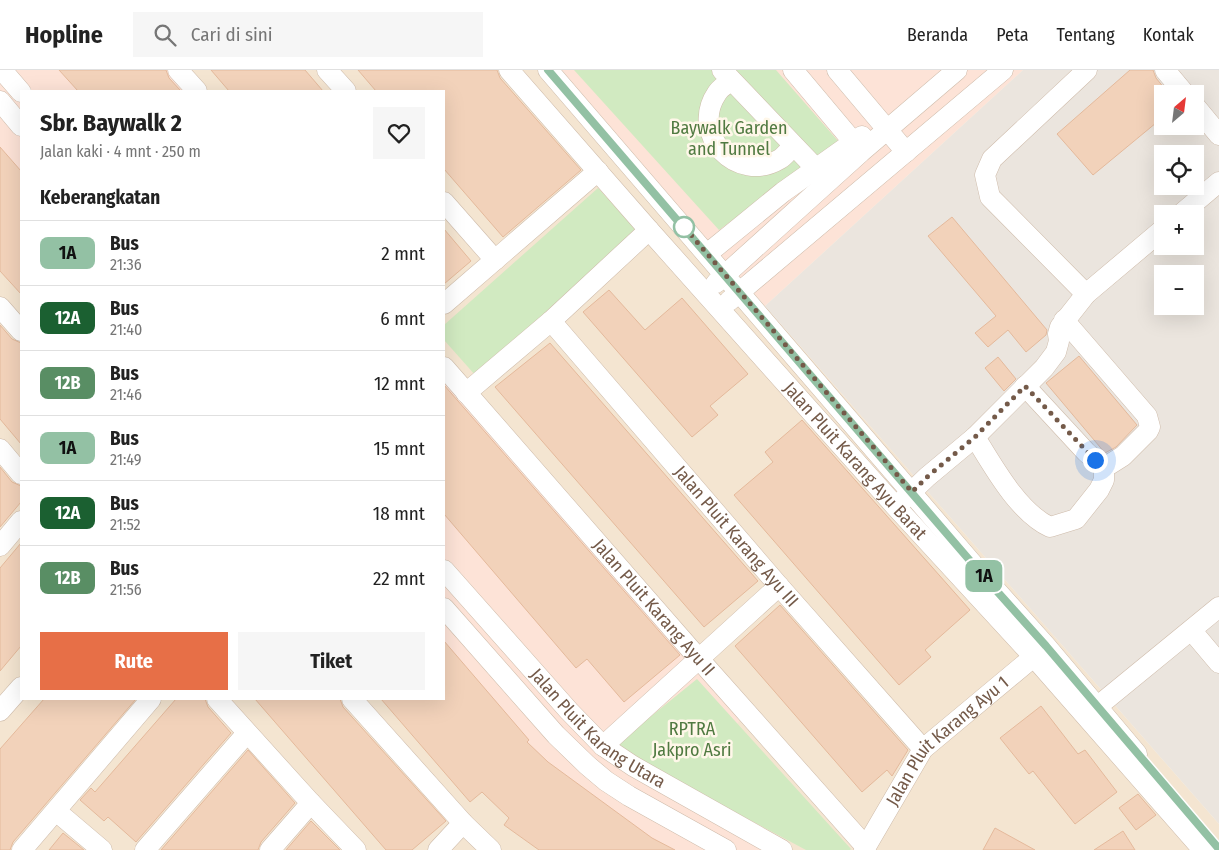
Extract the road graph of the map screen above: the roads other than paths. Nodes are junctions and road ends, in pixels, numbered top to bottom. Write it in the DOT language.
graph roads {
  1 [pos="2,70"];
  2 [pos="178,70"];
  3 [pos="327,70"];
  4 [pos="509,70"];
  5 [pos="548,70"];
  6 [pos="792,70"];
  7 [pos="837,70"];
  8 [pos="957,70"];
  9 [pos="1003,70"];
  10 [pos="1087,70"];
  11 [pos="1165,70"];
  12 [pos="727,75"];
  13 [pos="1178,85"];
  14 [pos="196,90"];
  15 [pos="345,90"];
  16 [pos="20,91"];
  17 [pos="0,101"];
  18 [pos="1204,117"];
  19 [pos="20,125"];
  20 [pos="884,126"];
  21 [pos="1219,135"];
  22 [pos="794,146"];
  23 [pos="857,147"];
  24 [pos="906,152"];
  25 [pos="598,172"];
  26 [pos="881,172"];
  27 [pos="822,175"];
  28 [pos="1219,182"];
  29 [pos="848,201"];
  30 [pos="445,203"];
  31 [pos="1192,205"];
  32 [pos="649,230"];
  33 [pos="1154,237"];
  34 [pos="706,253"];
  35 [pos="495,260"];
  36 [pos="683,268"];
  37 [pos="725,275"];
  38 [pos="705,292"];
  39 [pos="740,293"];
  40 [pos="1086,294"];
  41 [pos="445,303"];
  42 [pos="0,307"];
  43 [pos="720,309"];
  44 [pos="1064,320"];
  45 [pos="551,321"];
  46 [pos="20,330"];
  47 [pos="445,368"];
  48 [pos="1025,386"];
  49 [pos="466,393"];
  50 [pos="975,437"];
  51 [pos="0,449"];
  52 [pos="1104,468"];
  53 [pos="20,473"];
  54 [pos="912,492"];
  55 [pos="896,507"];
  56 [pos="20,522"];
  57 [pos="0,546"];
  58 [pos="445,571"];
  59 [pos="779,586"];
  60 [pos="466,595"];
  61 [pos="1219,607"];
  62 [pos="445,609"];
  63 [pos="1192,631"];
  64 [pos="1040,651"];
  65 [pos="699,659"];
  66 [pos="1219,663"];
  67 [pos="20,688"];
  68 [pos="150,700"];
  69 [pos="218,700"];
  70 [pos="353,700"];
  71 [pos="0,711"];
  72 [pos="1092,712"];
  73 [pos="247,733"];
  74 [pos="604,746"];
  75 [pos="923,749"];
  76 [pos="311,803"];
  77 [pos="56,811"];
  78 [pos="463,824"];
  79 [pos="865,848"];
  80 [pos="1219,849"];
  81 [pos="22,850"];
  82 [pos="102,850"];
  83 [pos="145,850"];
  84 [pos="270,850"];
  85 [pos="356,850"];
  86 [pos="438,850"];
  87 [pos="491,850"];
  88 [pos="726,850"];
  89 [pos="782,850"];
  90 [pos="1203,850"];
  1 -- 16 [label="street"];
  2 -- 14 [label="street"];
  3 -- 15 [label="street"];
  4 -- 25 [label="street, Jalan Pluit Karang Ayu Barat"];
  5 -- 34 [label="street, Jalan Pluit Karang Ayu Barat"];
  6 -- 23 [label="street"];
  7 -- 20 [label="street"];
  8 -- 20 [label="street"];
  9 -- 24 [label="street"];
  10 -- 40 [label="street"];
  11 -- 13 [label="street"];
  12 -- 22 [label="street"];
  12 -- 22 [label="street"];
  17 -- 19 [label="street"];
  18 -- 21 [label="street"];
  20 -- 23 [label="street"];
  20 -- 24 [label="street"];
  22 -- 27 [label="street"];
  23 -- 26 [label="street"];
  23 -- 27 [label="street"];
  24 -- 26 [label="street"];
  25 -- 32 [label="street, Jalan Pluit Karang Ayu Barat"];
  25 -- 35 [label="street"];
  26 -- 29 [label="street"];
  27 -- 29 [label="street"];
  27 -- 34 [label="street"];
  27 -- 37 [label="street"];
  28 -- 31 [label="street"];
  29 -- 39 [label="street"];
  30 -- 35 [label="street"];
  32 -- 36 [label="street, Jalan Pluit Karang Ayu Barat"];
  32 -- 45 [label="street"];
  33 -- 40 [label="street"];
  34 -- 36 [label="street"];
  34 -- 37 [label="street, Jalan Pluit Karang Ayu Barat"];
  35 -- 41 [label="street"];
  36 -- 38 [label="street, Jalan Pluit Karang Ayu Barat"];
  37 -- 38 [label="street"];
  37 -- 39 [label="street, Jalan Pluit Karang Ayu Barat"];
  38 -- 43 [label="street, Jalan Pluit Karang Ayu Barat"];
  39 -- 43 [label="street"];
  39 -- 54 [label="street, Jalan Pluit Karang Ayu Barat"];
  40 -- 44 [label="street"];
  42 -- 46 [label="street"];
  43 -- 55 [label="street, Jalan Pluit Karang Ayu Barat"];
  44 -- 48 [label="street"];
  44 -- 52 [label="street"];
  45 -- 49 [label="street"];
  45 -- 59 [label="street, Jalan Pluit Karang Ayu III"];
  47 -- 49 [label="street, Jalan Pluit Karang Ayu II"];
  48 -- 50 [label="street"];
  48 -- 52 [label="street"];
  49 -- 65 [label="street, Jalan Pluit Karang Ayu II"];
  50 -- 52 [label="street"];
  50 -- 54 [label="street"];
  51 -- 53 [label="street"];
  54 -- 55 [label="street"];
  54 -- 64 [label="street, Jalan Pluit Karang Ayu Barat"];
  55 -- 64 [label="street, Jalan Pluit Karang Ayu Barat"];
  56 -- 57 [label="street"];
  58 -- 60 [label="street, Jalan Pluit Karang Utara"];
  59 -- 65 [label="street"];
  59 -- 75 [label="street, Jalan Pluit Karang Ayu III"];
  60 -- 62 [label="street"];
  60 -- 74 [label="street, Jalan Pluit Karang Utara"];
  61 -- 63 [label="street"];
  62 -- 88 [label="street, Jalan Pluit Karang Utara"];
  63 -- 66 [label="street"];
  63 -- 72 [label="street"];
  64 -- 72 [label="street, Jalan Pluit Karang Ayu Barat"];
  64 -- 75 [label="street, Jalan Pluit Karang Ayu 1"];
  65 -- 74 [label="street"];
  65 -- 79 [label="street, Jalan Pluit Karang Ayu II"];
  67 -- 71 [label="street"];
  68 -- 77 [label="street"];
  69 -- 73 [label="street"];
  70 -- 78 [label="street"];
  72 -- 80 [label="street, Jalan Pluit Karang Ayu Barat"];
  72 -- 90 [label="street, Jalan Pluit Karang Ayu Barat"];
  73 -- 76 [label="street"];
  73 -- 83 [label="street"];
  74 -- 89 [label="street, Jalan Pluit Karang Utara"];
  75 -- 79 [label="street, Jalan Pluit Karang Ayu 1"];
  76 -- 84 [label="street"];
  76 -- 85 [label="street"];
  77 -- 81 [label="street"];
  77 -- 82 [label="street"];
  78 -- 86 [label="street"];
  78 -- 87 [label="street"];
}
